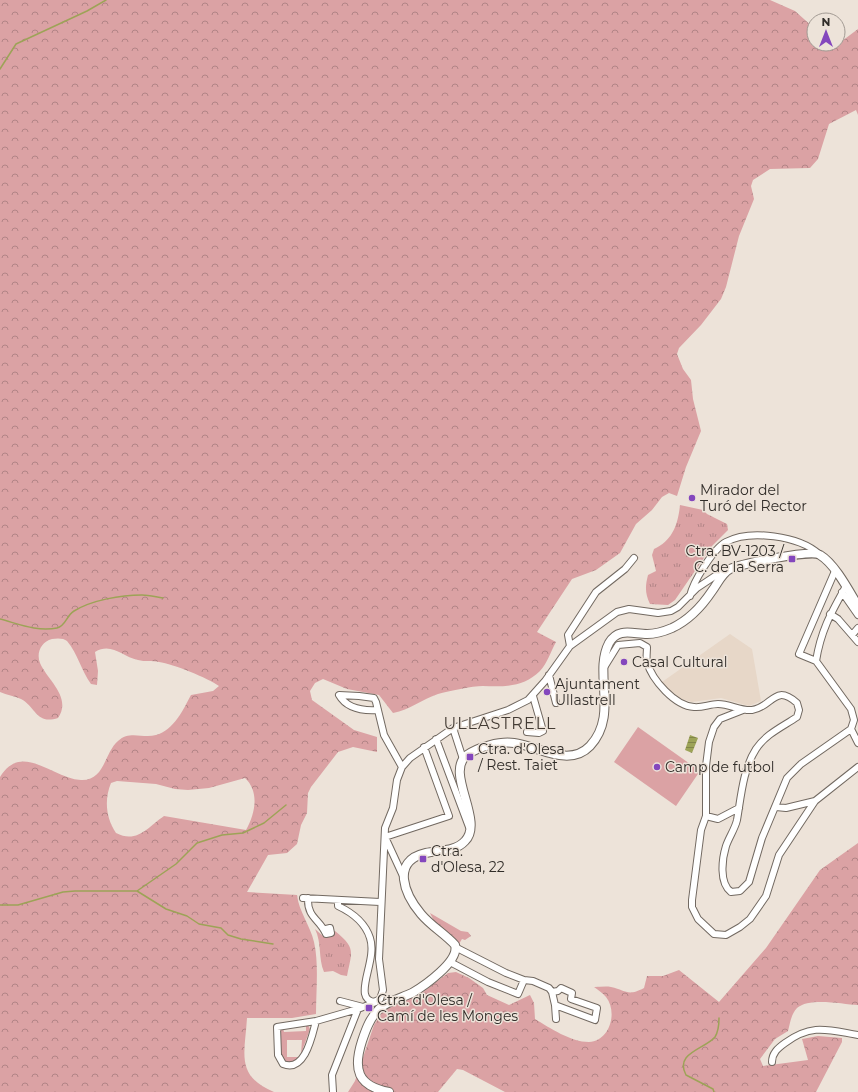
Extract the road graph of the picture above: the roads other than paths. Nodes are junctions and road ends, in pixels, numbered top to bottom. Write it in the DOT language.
graph roads {
  1 [pos="820,554"];
  2 [pos="634,558"];
  3 [pos="725,571"];
  4 [pos="835,571"];
  5 [pos="844,589"];
  6 [pos="690,596"];
  7 [pos="858,606"];
  8 [pos="830,614"];
  9 [pos="858,615"];
  10 [pos="858,628"];
  11 [pos="852,635"];
  12 [pos="858,642"];
  13 [pos="570,646"];
  14 [pos="816,661"];
  15 [pos="605,666"];
  16 [pos="549,675"];
  17 [pos="533,696"];
  18 [pos="556,703"];
  19 [pos="378,710"];
  20 [pos="743,710"];
  21 [pos="453,728"];
  22 [pos="851,729"];
  23 [pos="527,732"];
  24 [pos="436,739"];
  25 [pos="858,743"];
  26 [pos="424,747"];
  27 [pos="463,759"];
  28 [pos="402,767"];
  29 [pos="858,767"];
  30 [pos="815,801"];
  31 [pos="776,807"];
  32 [pos="739,808"];
  33 [pos="706,816"];
  34 [pos="470,830"];
  35 [pos="385,837"];
  36 [pos="403,876"];
  37 [pos="338,901"];
  38 [pos="380,902"];
  39 [pos="326,929"];
  40 [pos="455,947"];
  41 [pos="450,962"];
  42 [pos="524,980"];
  43 [pos="552,992"];
  44 [pos="340,1001"];
  45 [pos="374,1002"];
  46 [pos="389,1003"];
  47 [pos="555,1005"];
  48 [pos="360,1008"];
  49 [pos="556,1019"];
  50 [pos="316,1021"];
  51 [pos="858,1035"];
  52 [pos="772,1062"];
  53 [pos="333,1092"];
  54 [pos="389,1092"];
  1 -- 3 [label="street"];
  1 -- 4 [label="street"];
  1 -- 6 [label="street"];
  2 -- 13 [label="street"];
  3 -- 6 [label="street"];
  3 -- 15 [label="street"];
  4 -- 5 [label="street"];
  4 -- 14 [label="street"];
  5 -- 7 [label="street"];
  5 -- 8 [label="street"];
  5 -- 9 [label="street"];
  6 -- 13 [label="street"];
  8 -- 11 [label="street"];
  8 -- 14 [label="street"];
  10 -- 11 [label="street"];
  11 -- 12 [label="street"];
  13 -- 16 [label="street"];
  14 -- 22 [label="street"];
  15 -- 20 [label="street"];
  15 -- 27 [label="street"];
  16 -- 17 [label="street"];
  16 -- 18 [label="street"];
  17 -- 21 [label="street"];
  17 -- 23 [label="street"];
  19 -- 19 [label="street"];
  19 -- 28 [label="street"];
  20 -- 32 [label="street"];
  20 -- 33 [label="street"];
  21 -- 24 [label="street"];
  21 -- 27 [label="street"];
  22 -- 25 [label="street"];
  22 -- 31 [label="street"];
  24 -- 26 [label="street"];
  24 -- 34 [label="street"];
  26 -- 28 [label="street"];
  26 -- 35 [label="street"];
  27 -- 34 [label="street"];
  28 -- 35 [label="street"];
  29 -- 30 [label="street"];
  30 -- 31 [label="street"];
  30 -- 33 [label="street"];
  31 -- 32 [label="street"];
  32 -- 33 [label="street"];
  34 -- 36 [label="street"];
  35 -- 36 [label="street"];
  35 -- 38 [label="street"];
  36 -- 40 [label="street"];
  37 -- 38 [label="street"];
  37 -- 39 [label="street"];
  37 -- 45 [label="street"];
  38 -- 45 [label="street"];
  40 -- 41 [label="street"];
  40 -- 42 [label="street"];
  41 -- 42 [label="street"];
  41 -- 46 [label="street"];
  42 -- 43 [label="street"];
  43 -- 47 [label="street"];
  43 -- 47 [label="street"];
  44 -- 48 [label="street"];
  45 -- 46 [label="street"];
  45 -- 48 [label="street"];
  46 -- 54 [label="street"];
  47 -- 49 [label="street"];
  48 -- 50 [label="street"];
  48 -- 53 [label="street"];
  50 -- 50 [label="street"];
  51 -- 52 [label="street"];
}
